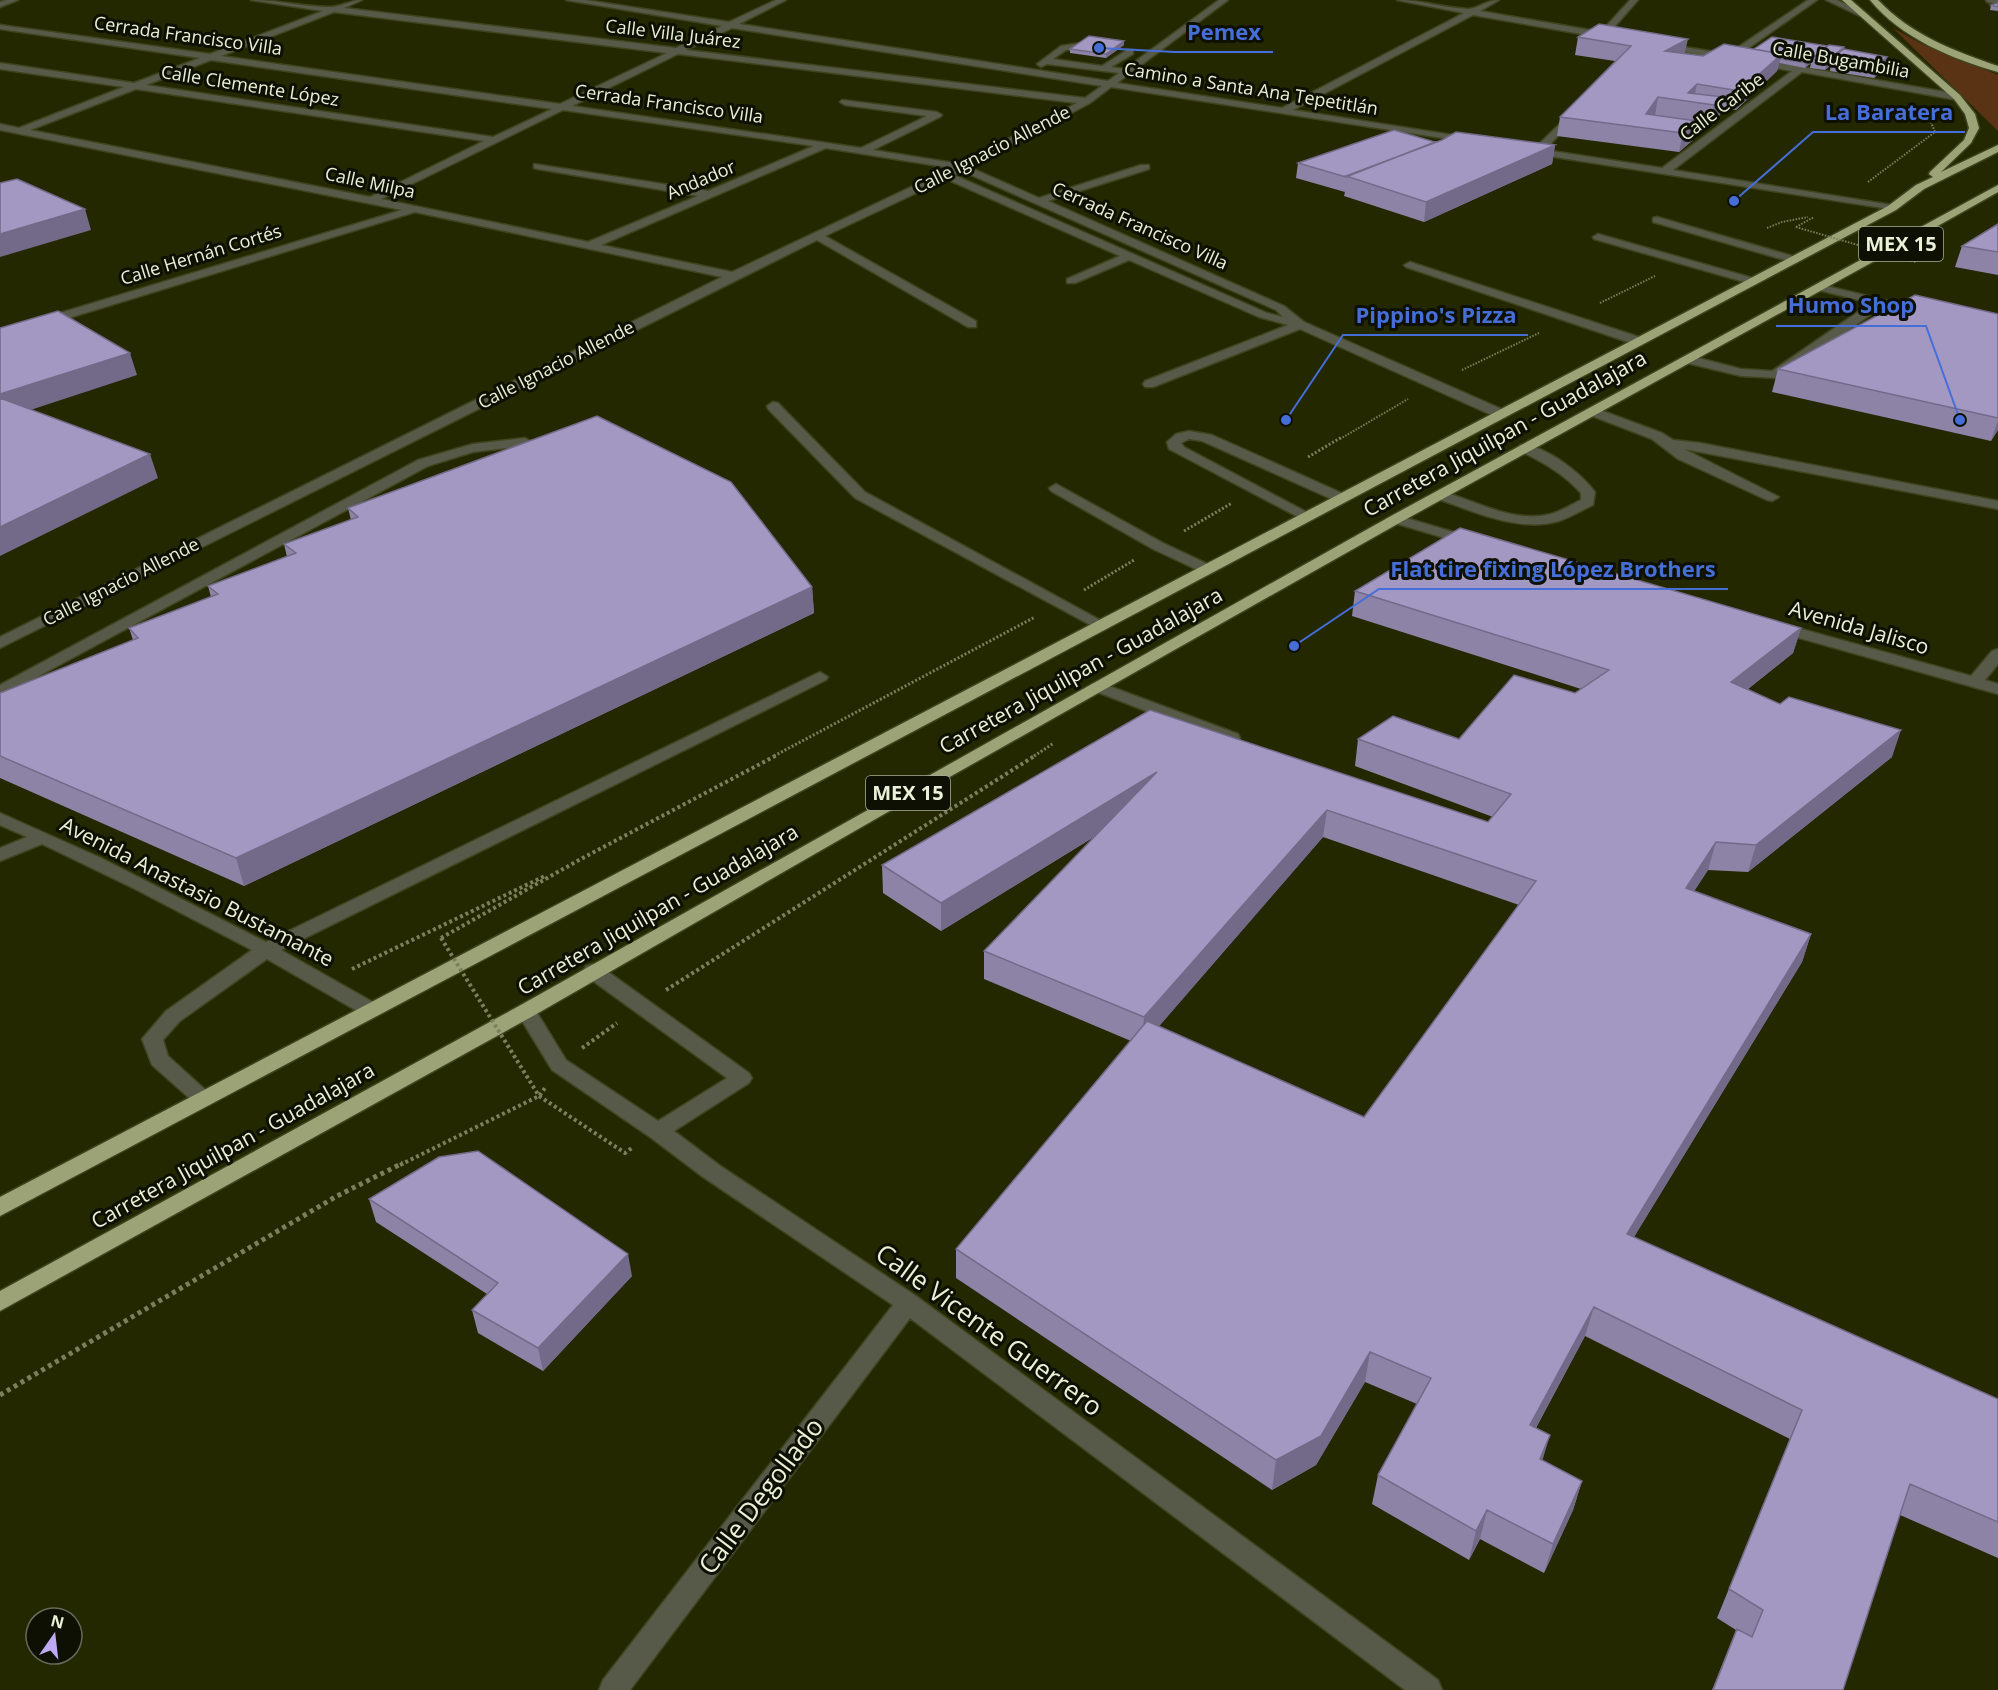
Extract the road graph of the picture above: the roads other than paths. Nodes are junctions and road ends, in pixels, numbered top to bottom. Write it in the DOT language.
graph roads {
  1 [pos="14,0"];
  2 [pos="255,0"];
  3 [pos="358,0"];
  4 [pos="573,0"];
  5 [pos="782,0"];
  6 [pos="1224,0"];
  7 [pos="1401,0"];
  8 [pos="1495,0"];
  9 [pos="1634,0"];
  10 [pos="1814,0"];
  11 [pos="1830,0"];
  12 [pos="1846,0"];
  13 [pos="1874,0"];
  14 [pos="1990,0"];
  15 [pos="1998,2"];
  16 [pos="0,4"];
  17 [pos="333,10"];
  18 [pos="1473,14"];
  19 [pos="1863,14"];
  20 [pos="731,26"];
  21 [pos="0,27"];
  22 [pos="1603,35"];
  23 [pos="1615,37"];
  24 [pos="1649,43"];
  25 [pos="1081,46"];
  26 [pos="1116,51"];
  27 [pos="679,52"];
  28 [pos="1130,52"];
  29 [pos="1150,55"];
  30 [pos="211,57"];
  31 [pos="1729,57"];
  32 [pos="1046,61"];
  33 [pos="0,66"];
  34 [pos="1103,69"];
  35 [pos="1998,69"];
  36 [pos="1799,70"];
  37 [pos="1029,71"];
  38 [pos="1127,72"];
  39 [pos="1084,80"];
  40 [pos="1111,85"];
  41 [pos="136,86"];
  42 [pos="1957,97"];
  43 [pos="1088,101"];
  44 [pos="845,102"];
  45 [pos="563,107"];
  46 [pos="1579,108"];
  47 [pos="1284,111"];
  48 [pos="0,127"];
  49 [pos="19,131"];
  50 [pos="494,140"];
  51 [pos="1480,142"];
  52 [pos="826,145"];
  53 [pos="1515,147"];
  54 [pos="1998,148"];
  55 [pos="862,151"];
  56 [pos="1538,151"];
  57 [pos="538,165"];
  58 [pos="962,167"];
  59 [pos="1145,167"];
  60 [pos="1665,171"];
  61 [pos="946,175"];
  62 [pos="1920,187"];
  63 [pos="1998,188"];
  64 [pos="708,194"];
  65 [pos="371,200"];
  66 [pos="1039,201"];
  67 [pos="1892,208"];
  68 [pos="413,209"];
  69 [pos="1657,220"];
  70 [pos="817,236"];
  71 [pos="1598,237"];
  72 [pos="589,246"];
  73 [pos="1129,256"];
  74 [pos="1792,260"];
  75 [pos="1410,265"];
  76 [pos="733,276"];
  77 [pos="1071,281"];
  78 [pos="1752,281"];
  79 [pos="1818,287"];
  80 [pos="1881,302"];
  81 [pos="1928,313"];
  82 [pos="972,324"];
  83 [pos="1300,325"];
  84 [pos="0,335"];
  85 [pos="1638,341"];
  86 [pos="1687,359"];
  87 [pos="1149,384"];
  88 [pos="773,406"];
  89 [pos="1592,411"];
  90 [pos="1501,414"];
  91 [pos="525,442"];
  92 [pos="1670,444"];
  93 [pos="1525,448"];
  94 [pos="1056,488"];
  95 [pos="1440,495"];
  96 [pos="1772,497"];
  97 [pos="1341,498"];
  98 [pos="1998,505"];
  99 [pos="1306,516"];
  100 [pos="1396,519"];
  101 [pos="1484,545"];
  102 [pos="1207,569"];
  103 [pos="1758,622"];
  104 [pos="1101,625"];
  105 [pos="0,643"];
  106 [pos="1998,654"];
  107 [pos="820,677"];
  108 [pos="1975,682"];
  109 [pos="1098,687"];
  110 [pos="1998,689"];
  111 [pos="0,692"];
  112 [pos="1246,743"];
  113 [pos="0,818"];
  114 [pos="42,837"];
  115 [pos="0,855"];
  116 [pos="267,949"];
  117 [pos="593,971"];
  118 [pos="371,1010"];
  119 [pos="526,1011"];
  120 [pos="203,1099"];
  121 [pos="658,1131"];
  122 [pos="0,1207"];
  123 [pos="0,1302"];
  124 [pos="908,1303"];
  125 [pos="613,1690"];
  126 [pos="1428,1690"];
  1 -- 16 [label="street"];
  2 -- 17 [label="street, Calle Villa Juárez"];
  3 -- 17 [label="street"];
  4 -- 20 [label="street, Camino a Santa Ana Tepetitlán"];
  5 -- 20 [label="street"];
  6 -- 29 [label="street, Calle Ignacio Allende"];
  7 -- 18 [label="street"];
  8 -- 18 [label="street"];
  9 -- 22 [label="street"];
  10 -- 31 [label="street, Calle Caribe"];
  11 -- 19 [label="street"];
  12 -- 19 [label="highway"];
  13 -- 35 [label="highway"];
  14 -- 15 [label="street"];
  17 -- 27 [label="street, Calle Villa Juárez"];
  17 -- 30 [label="street"];
  18 -- 22 [label="street"];
  18 -- 47 [label="street"];
  19 -- 42 [label="highway"];
  20 -- 27 [label="street"];
  20 -- 37 [label="street, Camino a Santa Ana Tepetitlán"];
  21 -- 30 [label="street, Cerrada Francisco Villa"];
  22 -- 23 [label="street"];
  24 -- 31 [label="street, Calle Bugambilia"];
  25 -- 32 [label="street"];
  26 -- 28 [label="street"];
  27 -- 43 [label="street, Calle Villa Juárez"];
  27 -- 45 [label="street"];
  28 -- 29 [label="street"];
  28 -- 34 [label="street"];
  29 -- 38 [label="street, Calle Ignacio Allende"];
  30 -- 41 [label="street"];
  30 -- 45 [label="street, Cerrada Francisco Villa"];
  31 -- 36 [label="street, Calle Bugambilia"];
  32 -- 34 [label="street"];
  32 -- 37 [label="street"];
  33 -- 41 [label="street, Calle Clemente López"];
  34 -- 38 [label="street"];
  34 -- 39 [label="street"];
  36 -- 42 [label="street, Calle Bugambilia"];
  36 -- 60 [label="street, Calle Caribe"];
  37 -- 39 [label="street, Camino a Santa Ana Tepetitlán"];
  38 -- 40 [label="street, Calle Ignacio Allende"];
  39 -- 40 [label="street, Camino a Santa Ana Tepetitlán"];
  40 -- 43 [label="street, Calle Ignacio Allende"];
  40 -- 47 [label="street, Camino a Santa Ana Tepetitlán"];
  41 -- 49 [label="street"];
  41 -- 50 [label="street, Calle Clemente López"];
  42 -- 62 [label="highway"];
  43 -- 58 [label="street, Calle Ignacio Allende"];
  44 -- 55 [label="street"];
  45 -- 50 [label="street"];
  45 -- 52 [label="street, Cerrada Francisco Villa"];
  46 -- 56 [label="street"];
  47 -- 51 [label="street, Camino a Santa Ana Tepetitlán"];
  48 -- 49 [label="street, Calle Milpa"];
  49 -- 65 [label="street, Calle Milpa"];
  50 -- 65 [label="street"];
  52 -- 55 [label="street, Cerrada Francisco Villa"];
  52 -- 64 [label="street, Andador"];
  53 -- 56 [label="street"];
  54 -- 62 [label="highway, Carretera Jiquilpan - Guadalajara / MEX 15"];
  55 -- 58 [label="street, Cerrada Francisco Villa"];
  56 -- 60 [label="street"];
  57 -- 64 [label="street"];
  58 -- 61 [label="street, Calle Ignacio Allende"];
  58 -- 66 [label="street, Cerrada Francisco Villa"];
  59 -- 66 [label="street"];
  60 -- 67 [label="street"];
  61 -- 70 [label="street, Calle Ignacio Allende"];
  61 -- 73 [label="street, Cerrada Francisco Villa"];
  62 -- 67 [label="highway, Carretera Jiquilpan - Guadalajara / MEX 15"];
  63 -- 79 [label="highway, Carretera Jiquilpan - Guadalajara / MEX 15"];
  64 -- 72 [label="street, Andador"];
  65 -- 68 [label="street, Calle Milpa"];
  66 -- 83 [label="street, Cerrada Francisco Villa"];
  67 -- 74 [label="highway, Carretera Jiquilpan - Guadalajara / MEX 15"];
  68 -- 72 [label="street, Calle Milpa"];
  68 -- 84 [label="street, Calle Hernán Cortés"];
  69 -- 74 [label="street"];
  70 -- 76 [label="street, Calle Ignacio Allende"];
  70 -- 82 [label="street"];
  71 -- 78 [label="street"];
  72 -- 76 [label="street, Calle Milpa"];
  73 -- 77 [label="street"];
  73 -- 83 [label="street, Cerrada Francisco Villa"];
  74 -- 78 [label="highway, Carretera Jiquilpan - Guadalajara / MEX 15"];
  75 -- 85 [label="street"];
  76 -- 105 [label="street, Calle Ignacio Allende"];
  78 -- 85 [label="highway, Carretera Jiquilpan - Guadalajara / MEX 15"];
  79 -- 80 [label="street"];
  79 -- 86 [label="highway, Carretera Jiquilpan - Guadalajara / MEX 15"];
  80 -- 81 [label="street"];
  80 -- 86 [label="street"];
  83 -- 87 [label="street"];
  83 -- 90 [label="street, Cerrada Francisco Villa"];
  85 -- 90 [label="highway, Carretera Jiquilpan - Guadalajara / MEX 15"];
  86 -- 89 [label="highway, Carretera Jiquilpan - Guadalajara / MEX 15"];
  88 -- 104 [label="street"];
  89 -- 92 [label="street"];
  89 -- 93 [label="highway, Carretera Jiquilpan - Guadalajara / MEX 15"];
  90 -- 97 [label="highway, Carretera Jiquilpan - Guadalajara / MEX 15"];
  91 -- 111 [label="street"];
  92 -- 96 [label="street"];
  92 -- 98 [label="street"];
  93 -- 95 [label="highway, Carretera Jiquilpan - Guadalajara / MEX 15"];
  93 -- 95 [label="street"];
  94 -- 102 [label="street"];
  95 -- 100 [label="highway, Carretera Jiquilpan - Guadalajara / MEX 15"];
  97 -- 99 [label="highway, Carretera Jiquilpan - Guadalajara / MEX 15"];
  97 -- 99 [label="street"];
  99 -- 102 [label="highway, Carretera Jiquilpan - Guadalajara / MEX 15"];
  100 -- 101 [label="street"];
  100 -- 109 [label="highway, Carretera Jiquilpan - Guadalajara / MEX 15"];
  102 -- 104 [label="highway, Carretera Jiquilpan - Guadalajara / MEX 15"];
  103 -- 108 [label="street, Avenida Jalisco"];
  104 -- 118 [label="highway, Carretera Jiquilpan - Guadalajara / MEX 15"];
  106 -- 108 [label="street"];
  107 -- 116 [label="street"];
  108 -- 110 [label="street, Avenida Jalisco"];
  109 -- 112 [label="street"];
  109 -- 117 [label="highway, Carretera Jiquilpan - Guadalajara / MEX 15"];
  113 -- 114 [label="street, Avenida Anastasio Bustamante"];
  114 -- 115 [label="street"];
  114 -- 116 [label="street, Avenida Anastasio Bustamante"];
  116 -- 118 [label="street, Avenida Anastasio Bustamante"];
  116 -- 120 [label="street"];
  117 -- 119 [label="highway, Carretera Jiquilpan - Guadalajara / MEX 15"];
  117 -- 121 [label="street"];
  118 -- 120 [label="highway, Carretera Jiquilpan - Guadalajara / MEX 15"];
  119 -- 121 [label="street, Calle Vicente Guerrero"];
  119 -- 123 [label="highway, Carretera Jiquilpan - Guadalajara / MEX 15"];
  120 -- 122 [label="highway, Carretera Jiquilpan - Guadalajara / MEX 15"];
  121 -- 124 [label="street, Calle Vicente Guerrero"];
  124 -- 125 [label="street, Calle Degollado"];
  124 -- 126 [label="street, Calle Vicente Guerrero"];
}
